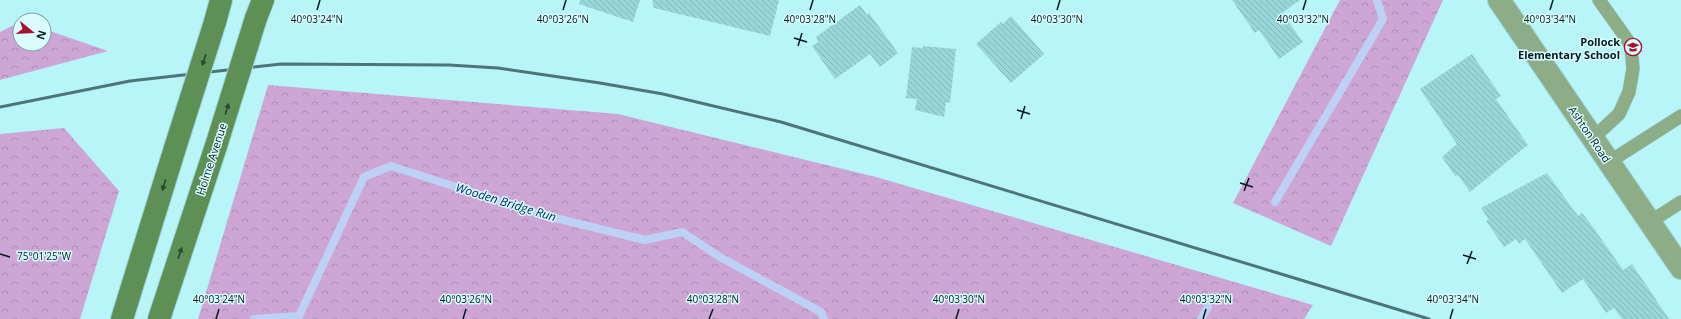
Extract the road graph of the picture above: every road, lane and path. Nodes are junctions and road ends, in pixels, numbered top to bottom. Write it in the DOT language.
graph roads {
  1 [pos="221,0"];
  2 [pos="1499,0"];
  3 [pos="1599,0"];
  4 [pos="260,9"];
  5 [pos="1681,116"];
  6 [pos="1593,138"];
  7 [pos="1609,162"];
  8 [pos="1681,202"];
  9 [pos="1650,222"];
  10 [pos="1681,268"];
  11 [pos="124,312"];
  12 [pos="159,319"];
  1 -- 11 [label="main road, one-way, bridge"];
  2 -- 6 [label="street, Ashton Road"];
  3 -- 6 [label="lane"];
  12 -- 4 [label="main road, Holme Avenue, one-way, bridge"];
  5 -- 7 [label="lane"];
  6 -- 7 [label="street, Ashton Road"];
  7 -- 9 [label="street, Ashton Road"];
  8 -- 9 [label="lane"];
  9 -- 10 [label="street, Ashton Road"];
}
